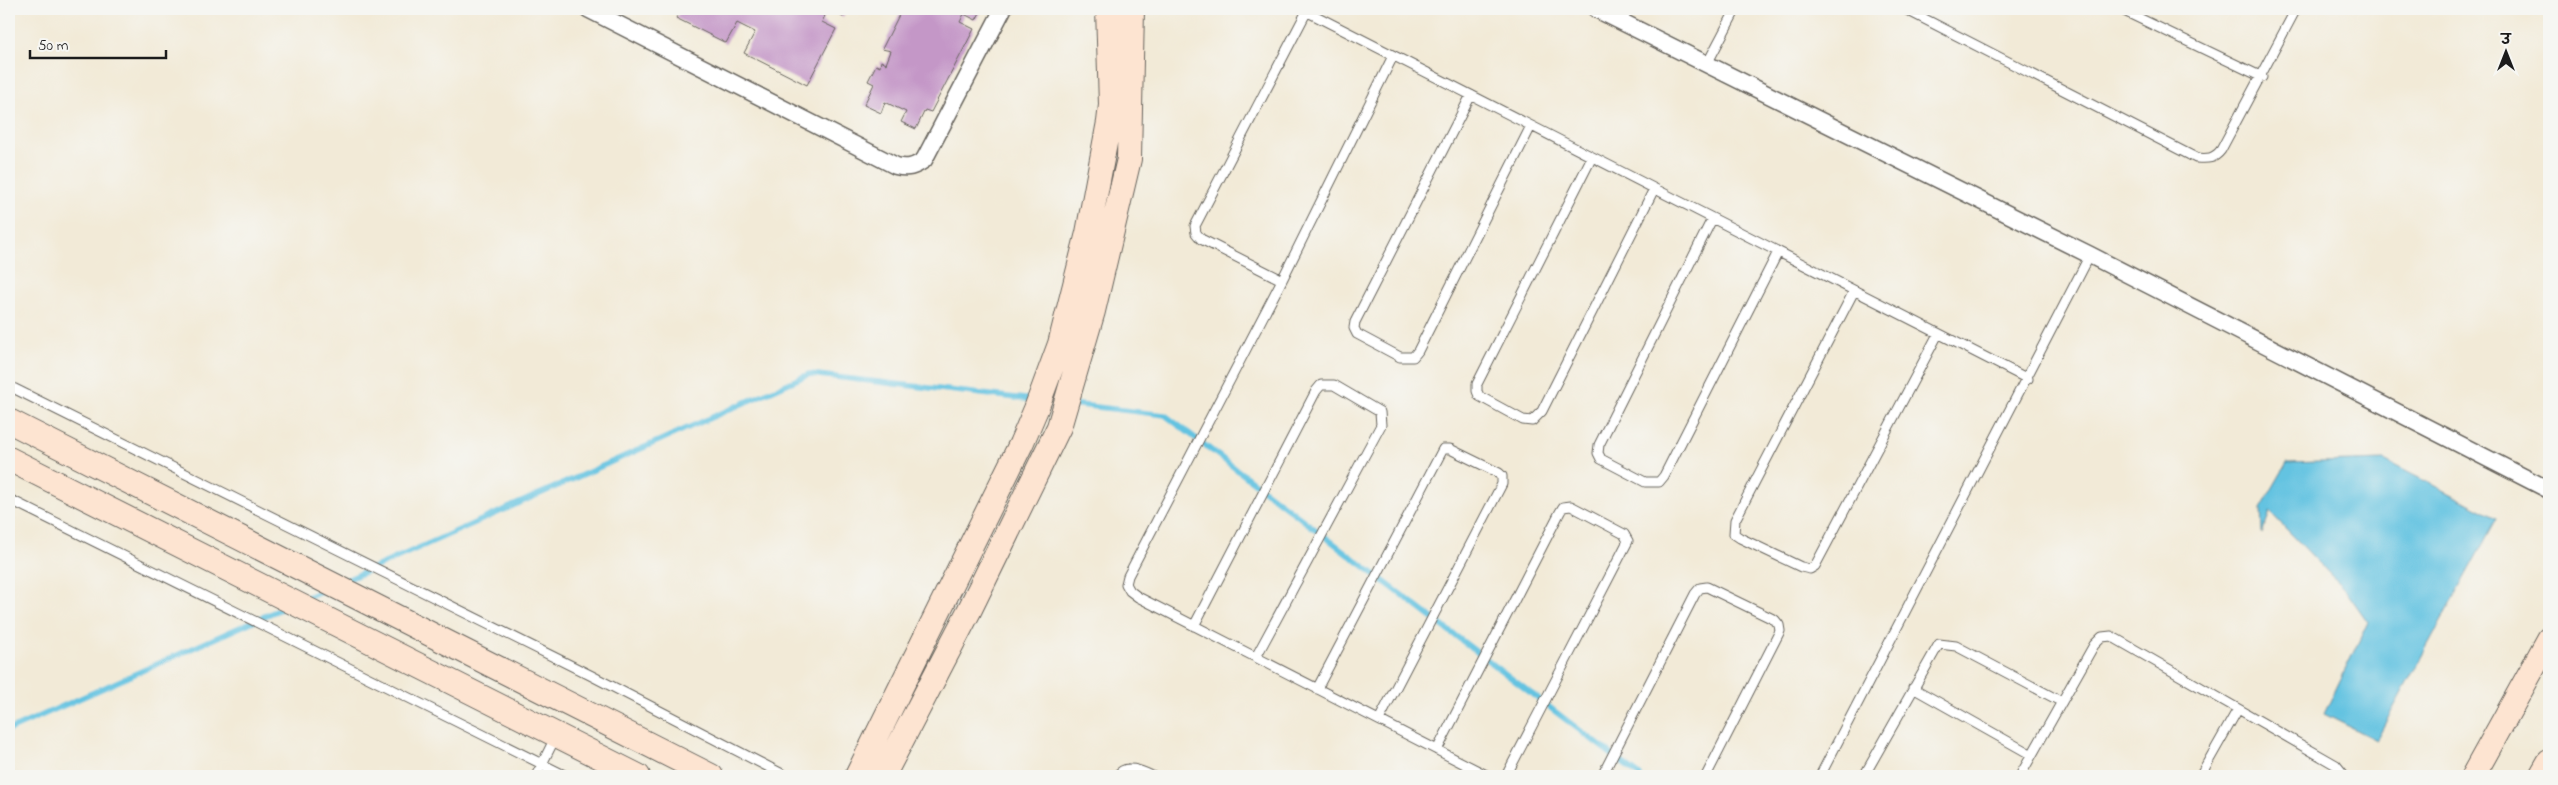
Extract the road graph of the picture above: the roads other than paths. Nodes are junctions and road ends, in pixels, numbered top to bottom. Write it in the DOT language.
graph roads {
  1 [pos="588,9"];
  2 [pos="1003,9"];
  3 [pos="1108,9"];
  4 [pos="1132,9"];
  5 [pos="1596,9"];
  6 [pos="1736,9"];
  7 [pos="1906,9"];
  8 [pos="2120,9"];
  9 [pos="2296,9"];
  10 [pos="1307,10"];
  11 [pos="1393,56"];
  12 [pos="1707,64"];
  13 [pos="2262,77"];
  14 [pos="1471,95"];
  15 [pos="1531,126"];
  16 [pos="1592,157"];
  17 [pos="1654,189"];
  18 [pos="1712,219"];
  19 [pos="1778,252"];
  20 [pos="2090,255"];
  21 [pos="1282,280"];
  22 [pos="1854,291"];
  23 [pos="1938,334"];
  24 [pos="2028,379"];
  25 [pos="9,386"];
  26 [pos="9,421"];
  27 [pos="9,459"];
  28 [pos="2549,490"];
  29 [pos="9,498"];
  30 [pos="1194,626"];
  31 [pos="2549,639"];
  32 [pos="1256,657"];
  33 [pos="1913,688"];
  34 [pos="1317,689"];
  35 [pos="2062,702"];
  36 [pos="2238,709"];
  37 [pos="1379,720"];
  38 [pos="556,736"];
  39 [pos="1437,750"];
  40 [pos="2032,755"];
  41 [pos="2549,762"];
  42 [pos="542,764"];
  43 [pos="536,776"];
  44 [pos="566,776"];
  45 [pos="638,776"];
  46 [pos="711,776"];
  47 [pos="786,776"];
  48 [pos="857,776"];
  49 [pos="883,776"];
  50 [pos="1117,776"];
  51 [pos="1152,776"];
  52 [pos="1488,776"];
  53 [pos="1506,776"];
  54 [pos="1602,776"];
  55 [pos="1706,776"];
  56 [pos="1820,776"];
  57 [pos="1864,776"];
  58 [pos="2020,776"];
  59 [pos="2200,776"];
  60 [pos="2345,776"];
  61 [pos="2472,776"];
  62 [pos="2541,776"];
  1 -- 2 [label="street"];
  3 -- 48 [label="street"];
  4 -- 49 [label="street"];
  5 -- 12 [label="street"];
  6 -- 12 [label="lane"];
  7 -- 13 [label="lane"];
  8 -- 13 [label="lane"];
  9 -- 13 [label="lane"];
  10 -- 11 [label="lane"];
  10 -- 21 [label="lane"];
  11 -- 14 [label="lane"];
  11 -- 21 [label="lane"];
  12 -- 20 [label="street"];
  14 -- 15 [label="lane"];
  14 -- 15 [label="lane"];
  15 -- 16 [label="lane"];
  16 -- 17 [label="lane"];
  16 -- 17 [label="lane"];
  17 -- 18 [label="lane"];
  18 -- 19 [label="lane"];
  18 -- 19 [label="lane"];
  19 -- 22 [label="lane"];
  20 -- 24 [label="lane"];
  20 -- 28 [label="street"];
  21 -- 30 [label="lane"];
  22 -- 23 [label="lane"];
  22 -- 23 [label="lane"];
  23 -- 24 [label="lane"];
  24 -- 56 [label="lane"];
  25 -- 47 [label="lane"];
  26 -- 46 [label="street"];
  27 -- 38 [label="street"];
  29 -- 42 [label="lane"];
  30 -- 32 [label="lane"];
  30 -- 32 [label="lane"];
  31 -- 61 [label="street"];
  32 -- 34 [label="lane"];
  33 -- 35 [label="lane"];
  33 -- 40 [label="lane"];
  33 -- 57 [label="lane"];
  34 -- 37 [label="lane"];
  34 -- 37 [label="lane"];
  35 -- 36 [label="lane"];
  35 -- 40 [label="lane"];
  36 -- 59 [label="lane"];
  36 -- 60 [label="lane"];
  37 -- 39 [label="lane"];
  38 -- 42 [label="lane"];
  38 -- 45 [label="street"];
  39 -- 52 [label="lane"];
  39 -- 53 [label="lane"];
  40 -- 58 [label="lane"];
  41 -- 62 [label="street"];
  42 -- 43 [label="lane"];
  42 -- 44 [label="lane"];
  50 -- 51 [label="lane"];
  54 -- 55 [label="lane"];
}
